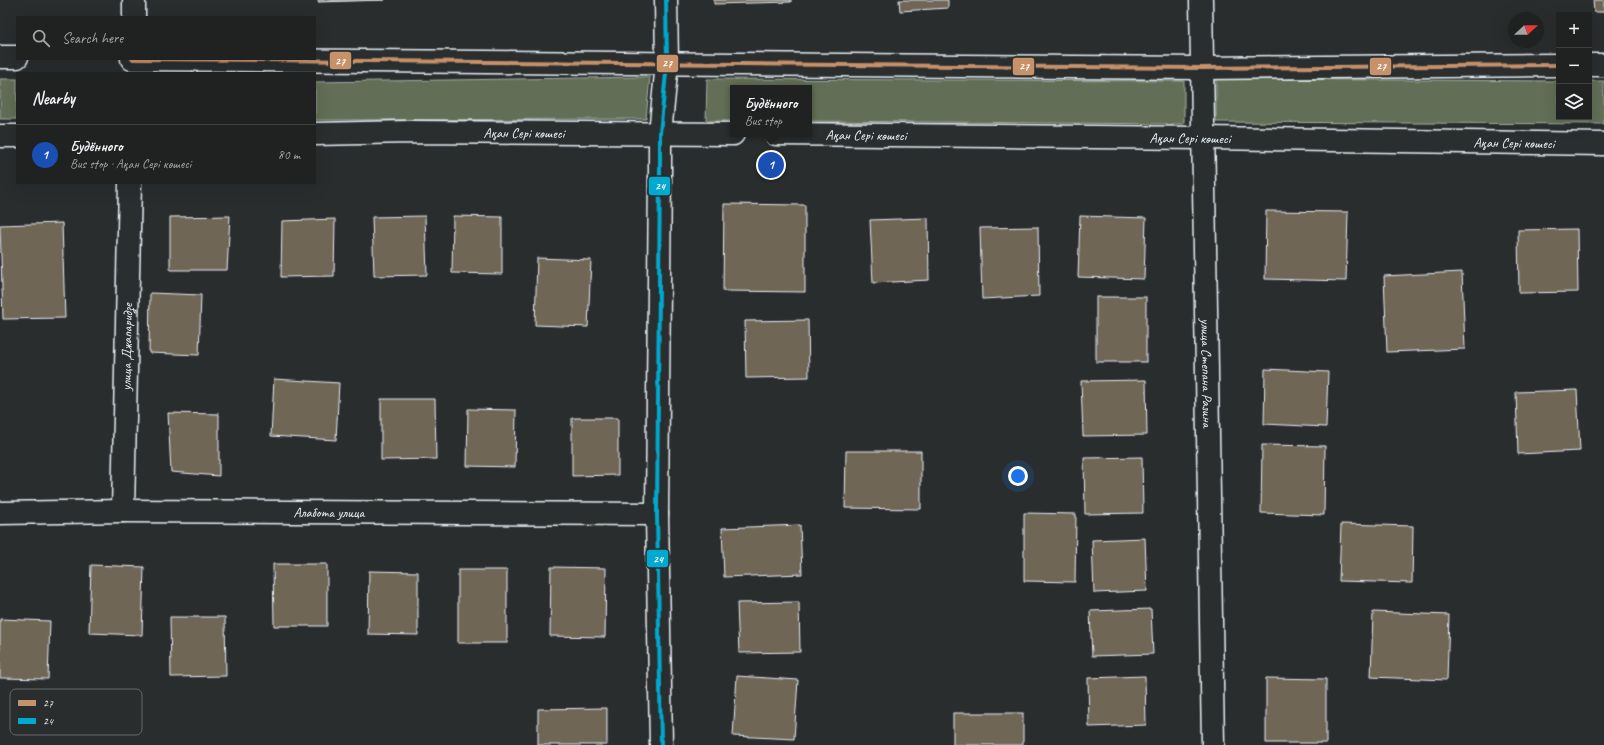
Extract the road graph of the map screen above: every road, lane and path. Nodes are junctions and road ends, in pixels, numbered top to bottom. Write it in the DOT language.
graph roads {
  1 [pos="134,0"];
  2 [pos="666,0"];
  3 [pos="1201,0"];
  4 [pos="134,16"];
  5 [pos="0,57"];
  6 [pos="16,57"];
  7 [pos="132,60"];
  8 [pos="266,60"];
  9 [pos="667,63"];
  10 [pos="1556,65"];
  11 [pos="1592,65"];
  12 [pos="1604,65"];
  13 [pos="1201,68"];
  14 [pos="133,72"];
  15 [pos="660,133"];
  16 [pos="316,134"];
  17 [pos="730,134"];
  18 [pos="812,134"];
  19 [pos="0,136"];
  20 [pos="16,136"];
  21 [pos="1203,138"];
  22 [pos="1604,144"];
  23 [pos="130,184"];
  24 [pos="123,511"];
  25 [pos="0,513"];
  26 [pos="657,514"];
  27 [pos="661,745"];
  28 [pos="1213,745"];
  1 -- 4 [label="street"];
  2 -- 9 [label="street"];
  3 -- 13 [label="street, улица Степана Разина"];
  5 -- 6 [label="street"];
  7 -- 14 [label="street"];
  8 -- 9 [label="street"];
  9 -- 13 [label="street"];
  9 -- 15 [label="street"];
  10 -- 13 [label="street"];
  11 -- 12 [label="street"];
  13 -- 21 [label="street, улица Степана Разина"];
  15 -- 16 [label="street, Ақан Сері көшесі"];
  15 -- 17 [label="street, Ақан Сері көшесі"];
  15 -- 26 [label="street"];
  18 -- 21 [label="street, Ақан Сері көшесі"];
  19 -- 20 [label="street"];
  21 -- 22 [label="street, Ақан Сері көшесі"];
  21 -- 28 [label="street, улица Степана Разина"];
  23 -- 24 [label="street, улица Джапаридзе"];
  24 -- 25 [label="street, Алабота улица"];
  24 -- 26 [label="street, Алабота улица"];
  26 -- 27 [label="street"];
}
